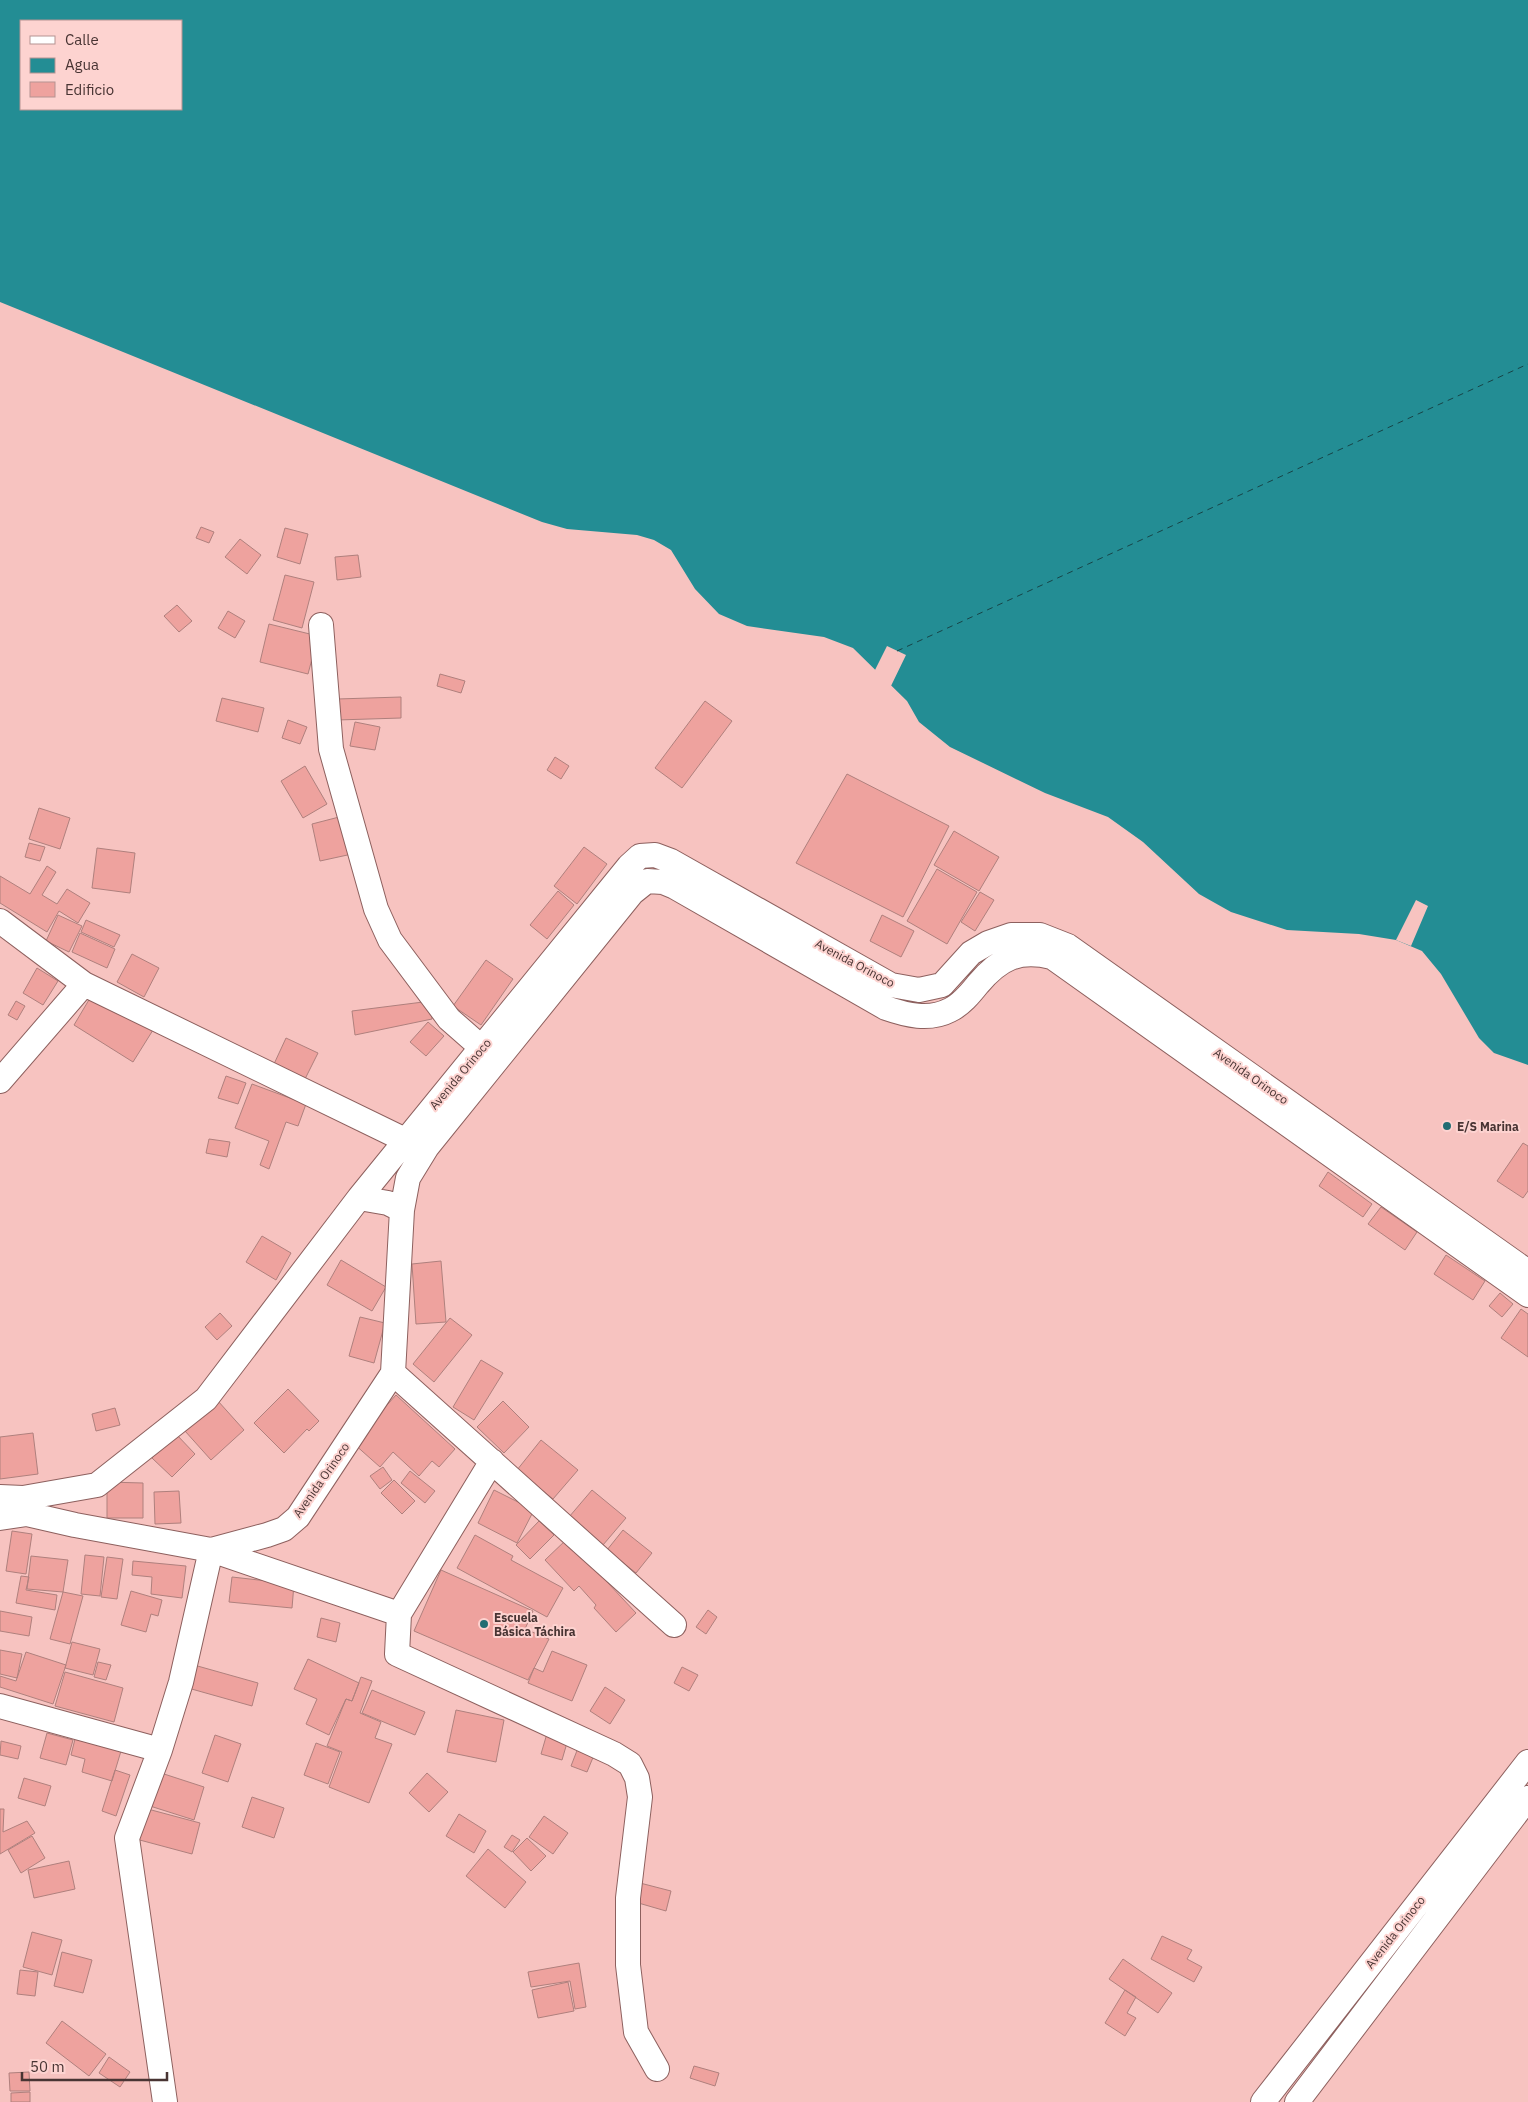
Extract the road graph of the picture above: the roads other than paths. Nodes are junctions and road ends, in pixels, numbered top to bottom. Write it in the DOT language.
graph roads {
  1 [pos="321,625"];
  2 [pos="0,921"];
  3 [pos="84,984"];
  4 [pos="482,1048"];
  5 [pos="0,1081"];
  6 [pos="405,1140"];
  7 [pos="359,1198"];
  8 [pos="402,1210"];
  9 [pos="1528,1272"];
  10 [pos="1528,1295"];
  11 [pos="393,1373"];
  12 [pos="492,1461"];
  13 [pos="0,1497"];
  14 [pos="0,1518"];
  15 [pos="211,1550"];
  16 [pos="399,1614"];
  17 [pos="674,1625"];
  18 [pos="0,1706"];
  19 [pos="160,1750"];
  20 [pos="1528,1762"];
  21 [pos="1528,1798"];
  22 [pos="657,2069"];
  23 [pos="165,2102"];
  24 [pos="1263,2102"];
  25 [pos="1297,2102"];
  1 -- 4 [label="street"];
  2 -- 3 [label="street"];
  3 -- 5 [label="street"];
  3 -- 6 [label="street"];
  4 -- 6 [label="street, Avenida Orinoco"];
  4 -- 9 [label="street, Avenida Orinoco"];
  6 -- 7 [label="street, Avenida Orinoco"];
  7 -- 8 [label="street"];
  7 -- 13 [label="street, Avenida Orinoco"];
  8 -- 10 [label="street, Avenida Orinoco"];
  8 -- 11 [label="street, Avenida Orinoco"];
  11 -- 12 [label="street"];
  11 -- 15 [label="street, Avenida Orinoco"];
  12 -- 16 [label="street"];
  12 -- 17 [label="street"];
  14 -- 15 [label="street, Avenida Orinoco"];
  15 -- 16 [label="street"];
  15 -- 19 [label="street"];
  16 -- 22 [label="street"];
  18 -- 19 [label="street"];
  19 -- 23 [label="street"];
  20 -- 24 [label="street, Avenida Orinoco"];
  21 -- 25 [label="street, Avenida Orinoco"];
}
